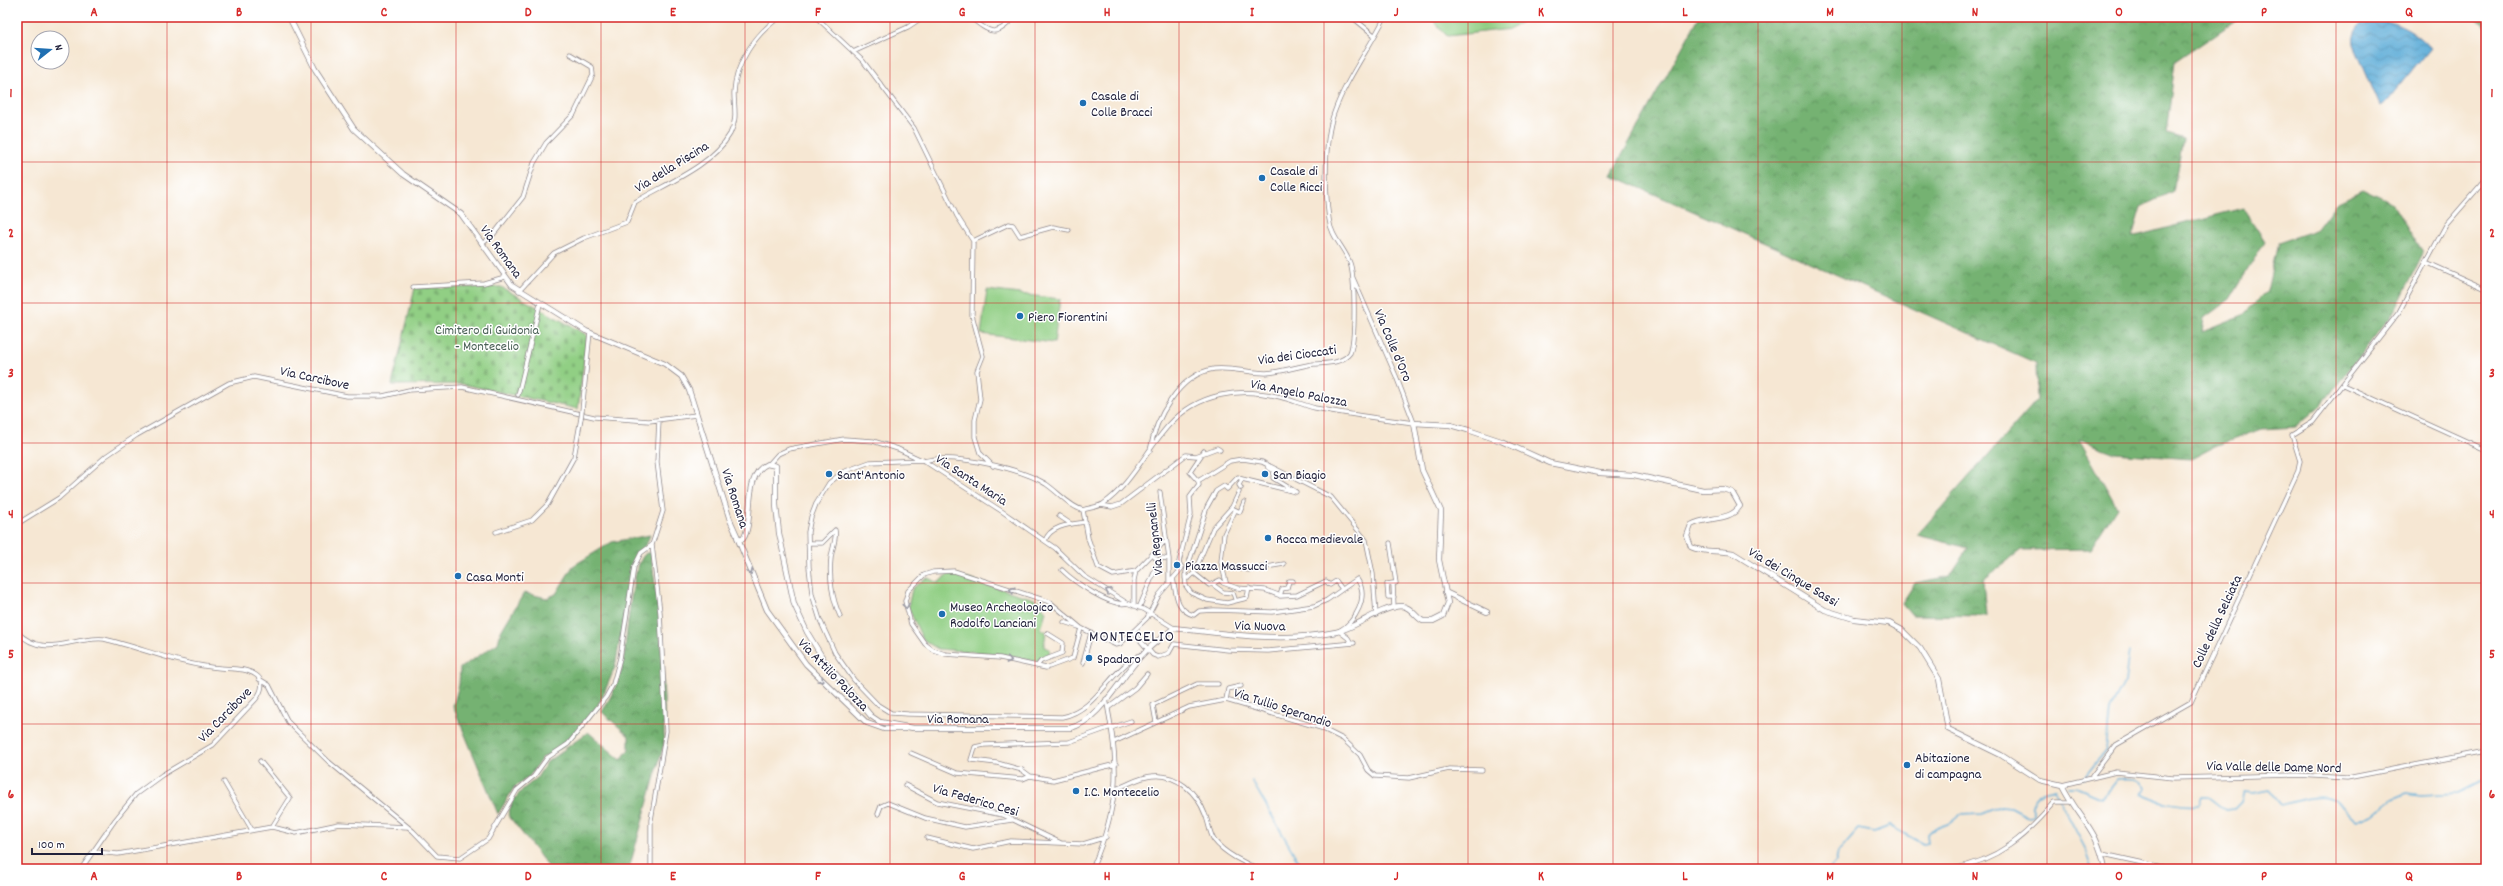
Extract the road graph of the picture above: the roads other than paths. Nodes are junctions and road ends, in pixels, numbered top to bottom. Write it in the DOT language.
graph roads {
  1 [pos="289,17"];
  2 [pos="780,17"];
  3 [pos="816,17"];
  4 [pos="923,17"];
  5 [pos="970,17"];
  6 [pos="1014,17"];
  7 [pos="1352,17"];
  8 [pos="1385,17"];
  9 [pos="1374,35"];
  10 [pos="853,52"];
  11 [pos="570,54"];
  12 [pos="2486,179"];
  13 [pos="1069,230"];
  14 [pos="973,241"];
  15 [pos="482,244"];
  16 [pos="2426,262"];
  17 [pos="1352,276"];
  18 [pos="505,277"];
  19 [pos="413,287"];
  20 [pos="2486,289"];
  21 [pos="519,291"];
  22 [pos="540,304"];
  23 [pos="590,332"];
  24 [pos="2343,385"];
  25 [pos="518,394"];
  26 [pos="696,415"];
  27 [pos="659,420"];
  28 [pos="1414,423"];
  29 [pos="1220,450"];
  30 [pos="2486,450"];
  31 [pos="1150,451"];
  32 [pos="1204,452"];
  33 [pos="923,460"];
  34 [pos="770,463"];
  35 [pos="1267,464"];
  36 [pos="993,466"];
  37 [pos="1242,479"];
  38 [pos="1198,480"];
  39 [pos="1160,492"];
  40 [pos="1244,502"];
  41 [pos="1101,505"];
  42 [pos="1232,507"];
  43 [pos="1084,510"];
  44 [pos="1235,511"];
  45 [pos="1059,516"];
  46 [pos="1086,522"];
  47 [pos="17,524"];
  48 [pos="1071,524"];
  49 [pos="496,532"];
  50 [pos="736,535"];
  51 [pos="1045,541"];
  52 [pos="1165,541"];
  53 [pos="808,543"];
  54 [pos="1390,544"];
  55 [pos="652,545"];
  56 [pos="1152,555"];
  57 [pos="1169,559"];
  58 [pos="1160,561"];
  59 [pos="1284,564"];
  60 [pos="1182,568"];
  61 [pos="1223,569"];
  62 [pos="1062,570"];
  63 [pos="1136,571"];
  64 [pos="1186,572"];
  65 [pos="1194,572"];
  66 [pos="1173,578"];
  67 [pos="1185,578"];
  68 [pos="1293,581"];
  69 [pos="1226,582"];
  70 [pos="1169,583"];
  71 [pos="1212,584"];
  72 [pos="1249,588"];
  73 [pos="1342,589"];
  74 [pos="1445,592"];
  75 [pos="1280,596"];
  76 [pos="1235,599"];
  77 [pos="1127,603"];
  78 [pos="1134,606"];
  79 [pos="1394,608"];
  80 [pos="1142,609"];
  81 [pos="1487,612"];
  82 [pos="1150,613"];
  83 [pos="1376,615"];
  84 [pos="840,616"];
  85 [pos="1064,622"];
  86 [pos="1081,628"];
  87 [pos="1174,628"];
  88 [pos="1339,631"];
  89 [pos="17,632"];
  90 [pos="1133,632"];
  91 [pos="1048,633"];
  92 [pos="1091,633"];
  93 [pos="1148,649"];
  94 [pos="1143,653"];
  95 [pos="1083,663"];
  96 [pos="1037,666"];
  97 [pos="1147,674"];
  98 [pos="259,679"];
  99 [pos="1218,684"];
  100 [pos="1241,686"];
  101 [pos="1106,698"];
  102 [pos="1226,700"];
  103 [pos="1108,708"];
  104 [pos="1131,721"];
  105 [pos="1156,722"];
  106 [pos="1111,727"];
  107 [pos="908,728"];
  108 [pos="1114,742"];
  109 [pos="2486,751"];
  110 [pos="911,753"];
  111 [pos="260,761"];
  112 [pos="1116,764"];
  113 [pos="1482,770"];
  114 [pos="1030,776"];
  115 [pos="2092,776"];
  116 [pos="224,782"];
  117 [pos="905,785"];
  118 [pos="2062,785"];
  119 [pos="1115,789"];
  120 [pos="2072,802"];
  121 [pos="878,814"];
  122 [pos="1013,819"];
  123 [pos="272,827"];
  124 [pos="408,827"];
  125 [pos="252,830"];
  126 [pos="1106,837"];
  127 [pos="927,838"];
  128 [pos="1062,844"];
  129 [pos="95,852"];
  130 [pos="2103,854"];
  131 [pos="81,869"];
  132 [pos="651,869"];
  133 [pos="1092,869"];
  134 [pos="1260,869"];
  135 [pos="1952,869"];
  136 [pos="2105,869"];
  137 [pos="2171,869"];
  1 -- 15 [label="street, Via Romana"];
  2 -- 21 [label="street, Via della Piscina"];
  3 -- 10 [label="street"];
  4 -- 10 [label="street"];
  5 -- 6 [label="street"];
  7 -- 9 [label="street"];
  8 -- 9 [label="street, Via dei Cioccati"];
  9 -- 17 [label="street, Via dei Cioccati"];
  10 -- 14 [label="street"];
  11 -- 15 [label="street"];
  12 -- 16 [label="street"];
  13 -- 14 [label="street"];
  14 -- 36 [label="street"];
  15 -- 18 [label="street, Via Romana"];
  16 -- 20 [label="street"];
  16 -- 24 [label="street"];
  17 -- 28 [label="street, Via Colle d'Oro"];
  17 -- 31 [label="street, Via dei Cioccati"];
  18 -- 19 [label="street"];
  18 -- 21 [label="street, Via Romana"];
  21 -- 22 [label="street, Via Romana"];
  22 -- 23 [label="street, Via Romana"];
  22 -- 25 [label="street"];
  23 -- 26 [label="street, Via Romana"];
  23 -- 49 [label="street, bridge"];
  24 -- 30 [label="street"];
  24 -- 115 [label="street, Colle della Selciata"];
  26 -- 27 [label="street, Via Carcibove"];
  26 -- 50 [label="street, Via Romana"];
  27 -- 47 [label="street, Via Carcibove"];
  27 -- 55 [label="street"];
  28 -- 31 [label="street, Via Angelo Palozza"];
  28 -- 74 [label="street"];
  28 -- 118 [label="street, Via dei Cinque Sassi"];
  29 -- 32 [label="street"];
  31 -- 41 [label="street, Via Angelo Palozza"];
  32 -- 38 [label="street"];
  32 -- 41 [label="street"];
  33 -- 34 [label="street, Via Santa Maria"];
  33 -- 36 [label="street"];
  33 -- 51 [label="street, Via Santa Maria"];
  33 -- 53 [label="street"];
  34 -- 50 [label="street, Via Romana"];
  34 -- 107 [label="street, Via Romana"];
  35 -- 37 [label="street"];
  35 -- 38 [label="street"];
  35 -- 83 [label="street"];
  36 -- 43 [label="street"];
  37 -- 42 [label="street"];
  37 -- 64 [label="street"];
  38 -- 60 [label="street"];
  39 -- 52 [label="street, Via Regnanelli"];
  40 -- 44 [label="street"];
  41 -- 43 [label="street, Via Angelo Palozza"];
  42 -- 44 [label="street"];
  42 -- 65 [label="street"];
  43 -- 46 [label="street"];
  44 -- 61 [label="street"];
  45 -- 48 [label="street"];
  46 -- 48 [label="street"];
  46 -- 63 [label="street"];
  48 -- 51 [label="street"];
  50 -- 107 [label="street, Via Attilio Palozza, one-way"];
  77 -- 51 [label="street, Via Santa Maria, one-way"];
  52 -- 56 [label="street"];
  52 -- 57 [label="street, Via Regnanelli"];
  53 -- 84 [label="street"];
  53 -- 94 [label="street"];
  54 -- 79 [label="street"];
  55 -- 124 [label="street"];
  55 -- 132 [label="street"];
  56 -- 58 [label="street"];
  56 -- 63 [label="street"];
  57 -- 58 [label="street"];
  57 -- 70 [label="street, Via Regnanelli"];
  58 -- 80 [label="street"];
  59 -- 61 [label="street"];
  60 -- 64 [label="street"];
  60 -- 66 [label="street"];
  61 -- 69 [label="street"];
  62 -- 77 [label="street"];
  63 -- 78 [label="street"];
  64 -- 67 [label="street"];
  65 -- 67 [label="street"];
  65 -- 71 [label="street"];
  66 -- 70 [label="street"];
  66 -- 73 [label="street"];
  67 -- 76 [label="street"];
  68 -- 75 [label="street"];
  69 -- 71 [label="street"];
  69 -- 72 [label="street"];
  70 -- 82 [label="street"];
  71 -- 76 [label="street"];
  72 -- 75 [label="street"];
  72 -- 76 [label="street"];
  73 -- 75 [label="street"];
  73 -- 88 [label="street"];
  74 -- 79 [label="street"];
  74 -- 81 [label="street"];
  77 -- 78 [label="street, Via Santa Maria"];
  78 -- 80 [label="street, Via Santa Maria"];
  79 -- 83 [label="street, Via Nuova"];
  80 -- 82 [label="street, Via Santa Maria"];
  82 -- 87 [label="street, Via Santa Maria"];
  82 -- 90 [label="street"];
  83 -- 88 [label="street, Via Nuova"];
  85 -- 86 [label="street"];
  86 -- 92 [label="street"];
  86 -- 96 [label="street"];
  86 -- 96 [label="street, one-way"];
  87 -- 88 [label="street, Via Nuova"];
  87 -- 93 [label="street"];
  88 -- 93 [label="street"];
  89 -- 98 [label="street, Via Carcibove"];
  90 -- 92 [label="street"];
  90 -- 93 [label="street"];
  91 -- 96 [label="street"];
  92 -- 95 [label="street"];
  93 -- 94 [label="street, Via Romana"];
  94 -- 101 [label="street, Via Romana"];
  97 -- 103 [label="street"];
  98 -- 124 [label="street"];
  98 -- 129 [label="street, Via Carcibove"];
  99 -- 105 [label="street"];
  100 -- 102 [label="street"];
  101 -- 103 [label="street"];
  101 -- 107 [label="street, Via Romana"];
  102 -- 105 [label="street, Via Tullio Sperandio"];
  102 -- 113 [label="street, Via Tullio Sperandio"];
  103 -- 106 [label="street"];
  104 -- 106 [label="street"];
  105 -- 108 [label="street, Via Tullio Sperandio"];
  106 -- 108 [label="street"];
  106 -- 114 [label="street"];
  108 -- 112 [label="street"];
  109 -- 115 [label="street, Via Valle delle Dame Nord"];
  110 -- 114 [label="street"];
  111 -- 123 [label="street"];
  112 -- 114 [label="street"];
  112 -- 119 [label="street"];
  115 -- 118 [label="street, Via Valle delle Dame Nord"];
  116 -- 125 [label="street"];
  117 -- 122 [label="street, Via Federico Cesi"];
  118 -- 120 [label="street"];
  119 -- 126 [label="street"];
  119 -- 134 [label="street"];
  120 -- 130 [label="street"];
  120 -- 135 [label="street"];
  121 -- 122 [label="street"];
  122 -- 128 [label="street, Via Federico Cesi"];
  123 -- 124 [label="street"];
  123 -- 125 [label="street"];
  125 -- 129 [label="street"];
  126 -- 128 [label="street"];
  126 -- 133 [label="street"];
  127 -- 128 [label="street"];
  129 -- 131 [label="street, Via Carcibove"];
  130 -- 136 [label="street"];
  130 -- 137 [label="street"];
}
